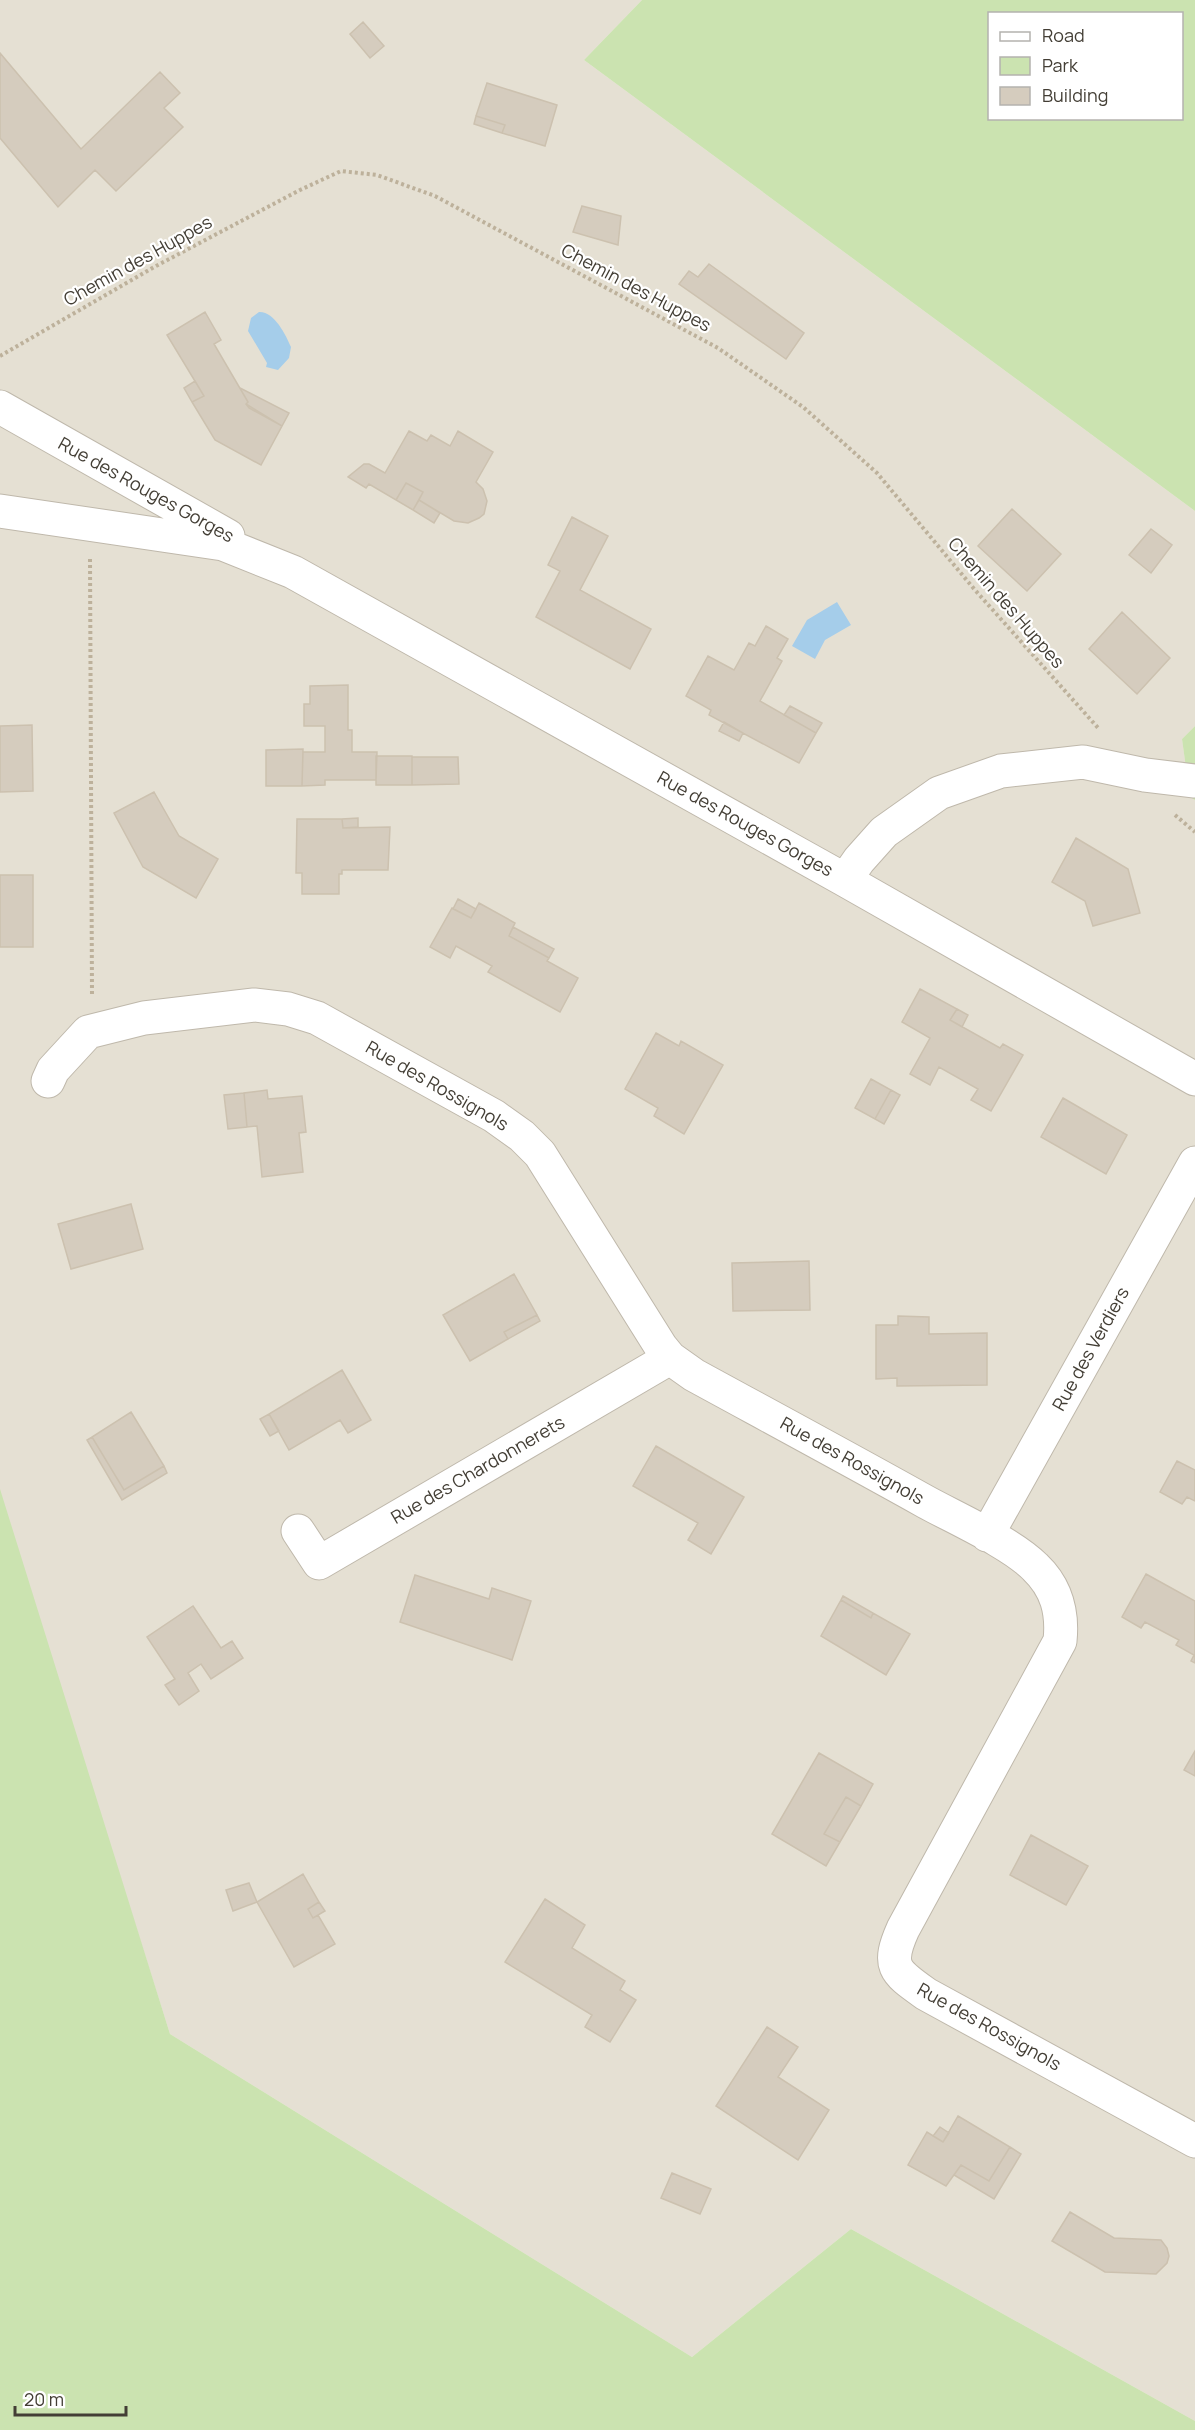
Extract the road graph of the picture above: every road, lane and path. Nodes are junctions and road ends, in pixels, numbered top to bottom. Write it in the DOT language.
graph roads {
  1 [pos="0,356"];
  2 [pos="0,408"];
  3 [pos="0,511"];
  4 [pos="91,523"];
  5 [pos="293,572"];
  6 [pos="1104,734"];
  7 [pos="1195,781"];
  8 [pos="845,880"];
  9 [pos="88,1032"];
  10 [pos="1195,1079"];
  11 [pos="48,1081"];
  12 [pos="1195,1162"];
  13 [pos="670,1358"];
  14 [pos="298,1532"];
  15 [pos="987,1535"];
  16 [pos="1195,2141"];
  1 -- 6 [label="path, Chemin des Huppes"];
  2 -- 5 [label="street, Rue des Rouges Gorges"];
  3 -- 4 [label="street, Rue des Rouges Gorges"];
  4 -- 5 [label="street, Rue des Rouges Gorges"];
  4 -- 9 [label="path"];
  5 -- 8 [label="street, Rue des Rouges Gorges"];
  7 -- 8 [label="street"];
  8 -- 10 [label="street, Rue des Rouges Gorges"];
  9 -- 11 [label="street"];
  9 -- 13 [label="street, Rue des Rossignols"];
  12 -- 15 [label="street, Rue des Verdiers"];
  13 -- 14 [label="street, Rue des Chardonnerets"];
  13 -- 15 [label="street, Rue des Rossignols"];
  15 -- 16 [label="street, Rue des Rossignols"];
}
